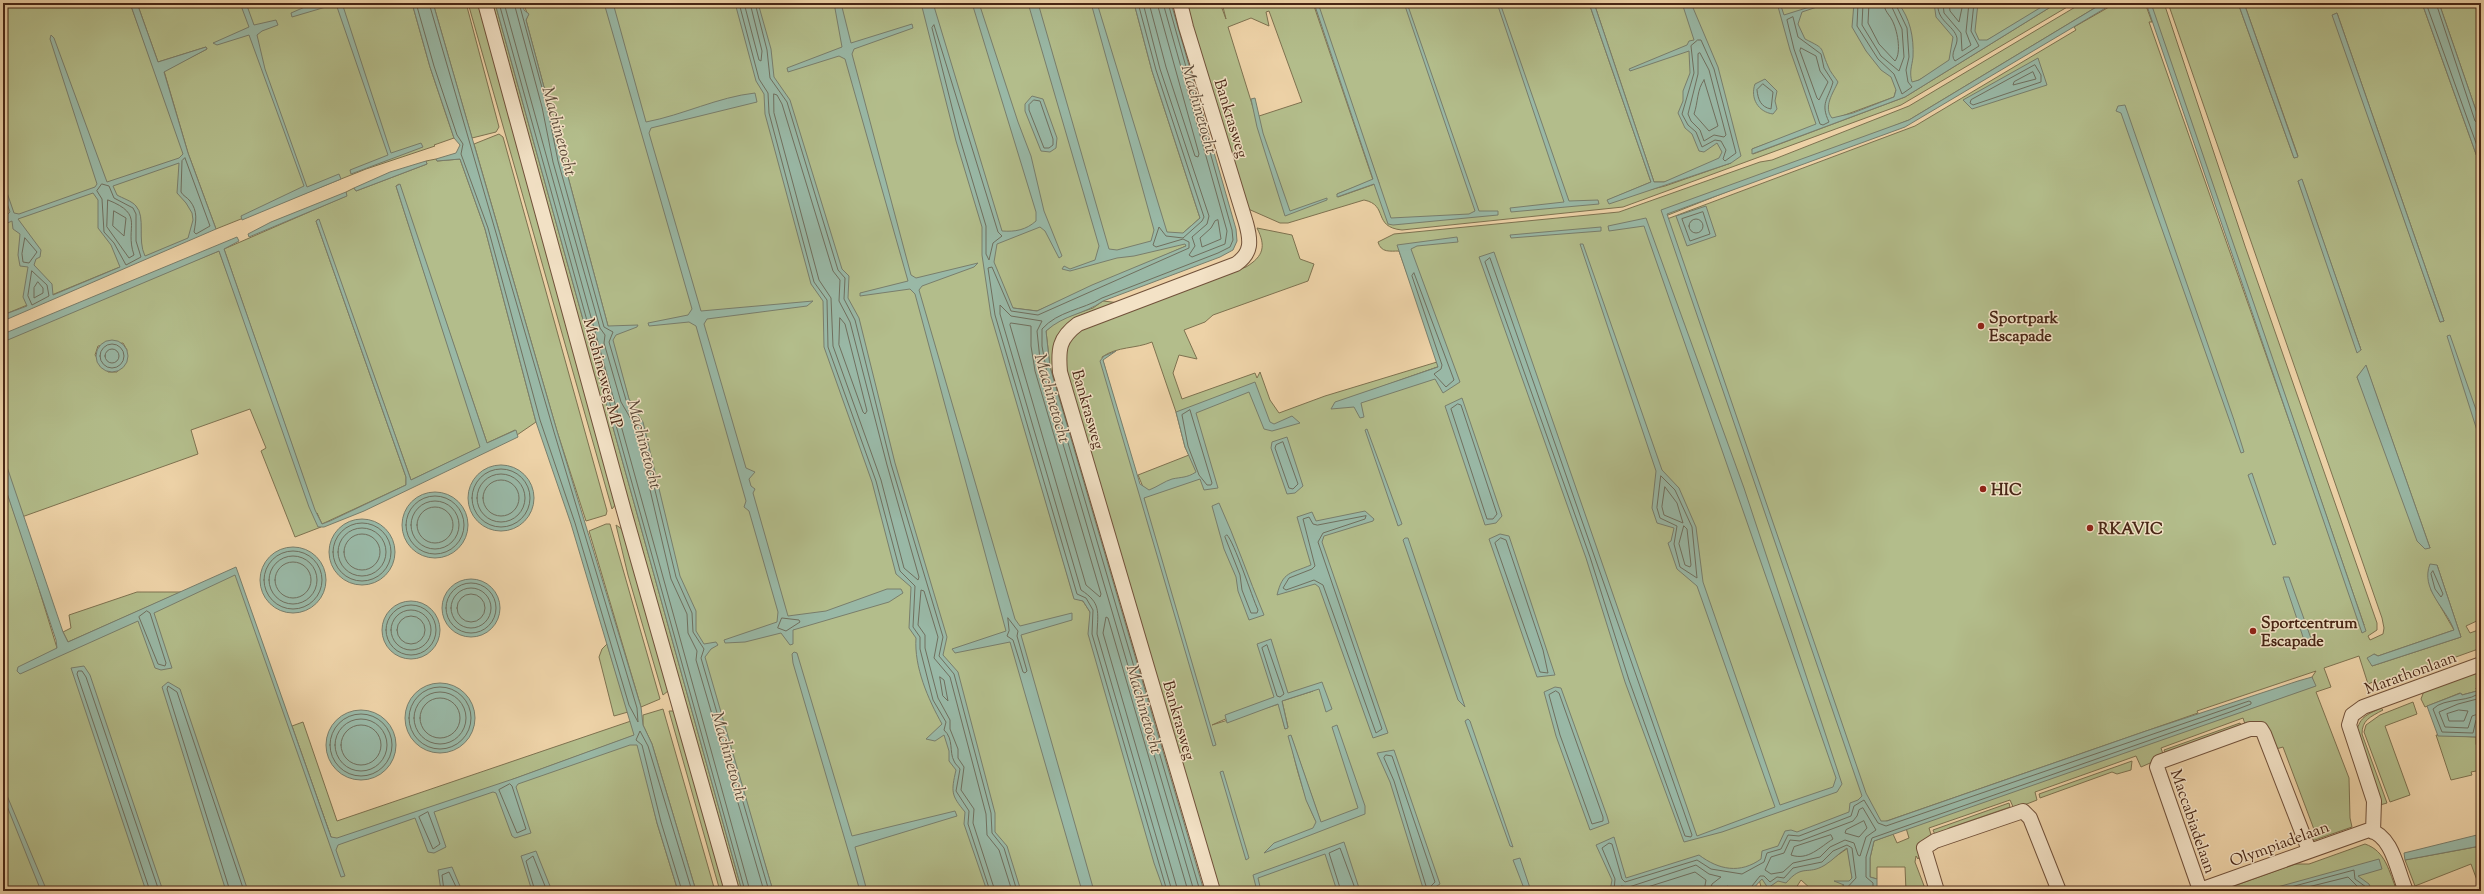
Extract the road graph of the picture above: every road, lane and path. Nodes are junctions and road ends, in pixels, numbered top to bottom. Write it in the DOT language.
graph roads {
  1 [pos="485,3"];
  2 [pos="1180,3"];
  3 [pos="2481,664"];
  4 [pos="2373,832"];
  5 [pos="2309,850"];
  6 [pos="2198,890"];
  7 [pos="732,891"];
  8 [pos="1213,891"];
  9 [pos="1937,891"];
  10 [pos="2059,891"];
  11 [pos="2406,891"];
  1 -- 7 [label="street, Machineweg MP"];
  2 -- 8 [label="street, Bankrasweg"];
  3 -- 4 [label="street, Marathonlaan"];
  4 -- 5 [label="street, Olympiadelaan"];
  4 -- 11 [label="street"];
  5 -- 6 [label="street, Olympiadelaan"];
  5 -- 6 [label="street, Maccabiadelaan"];
  9 -- 10 [label="street"];
}
